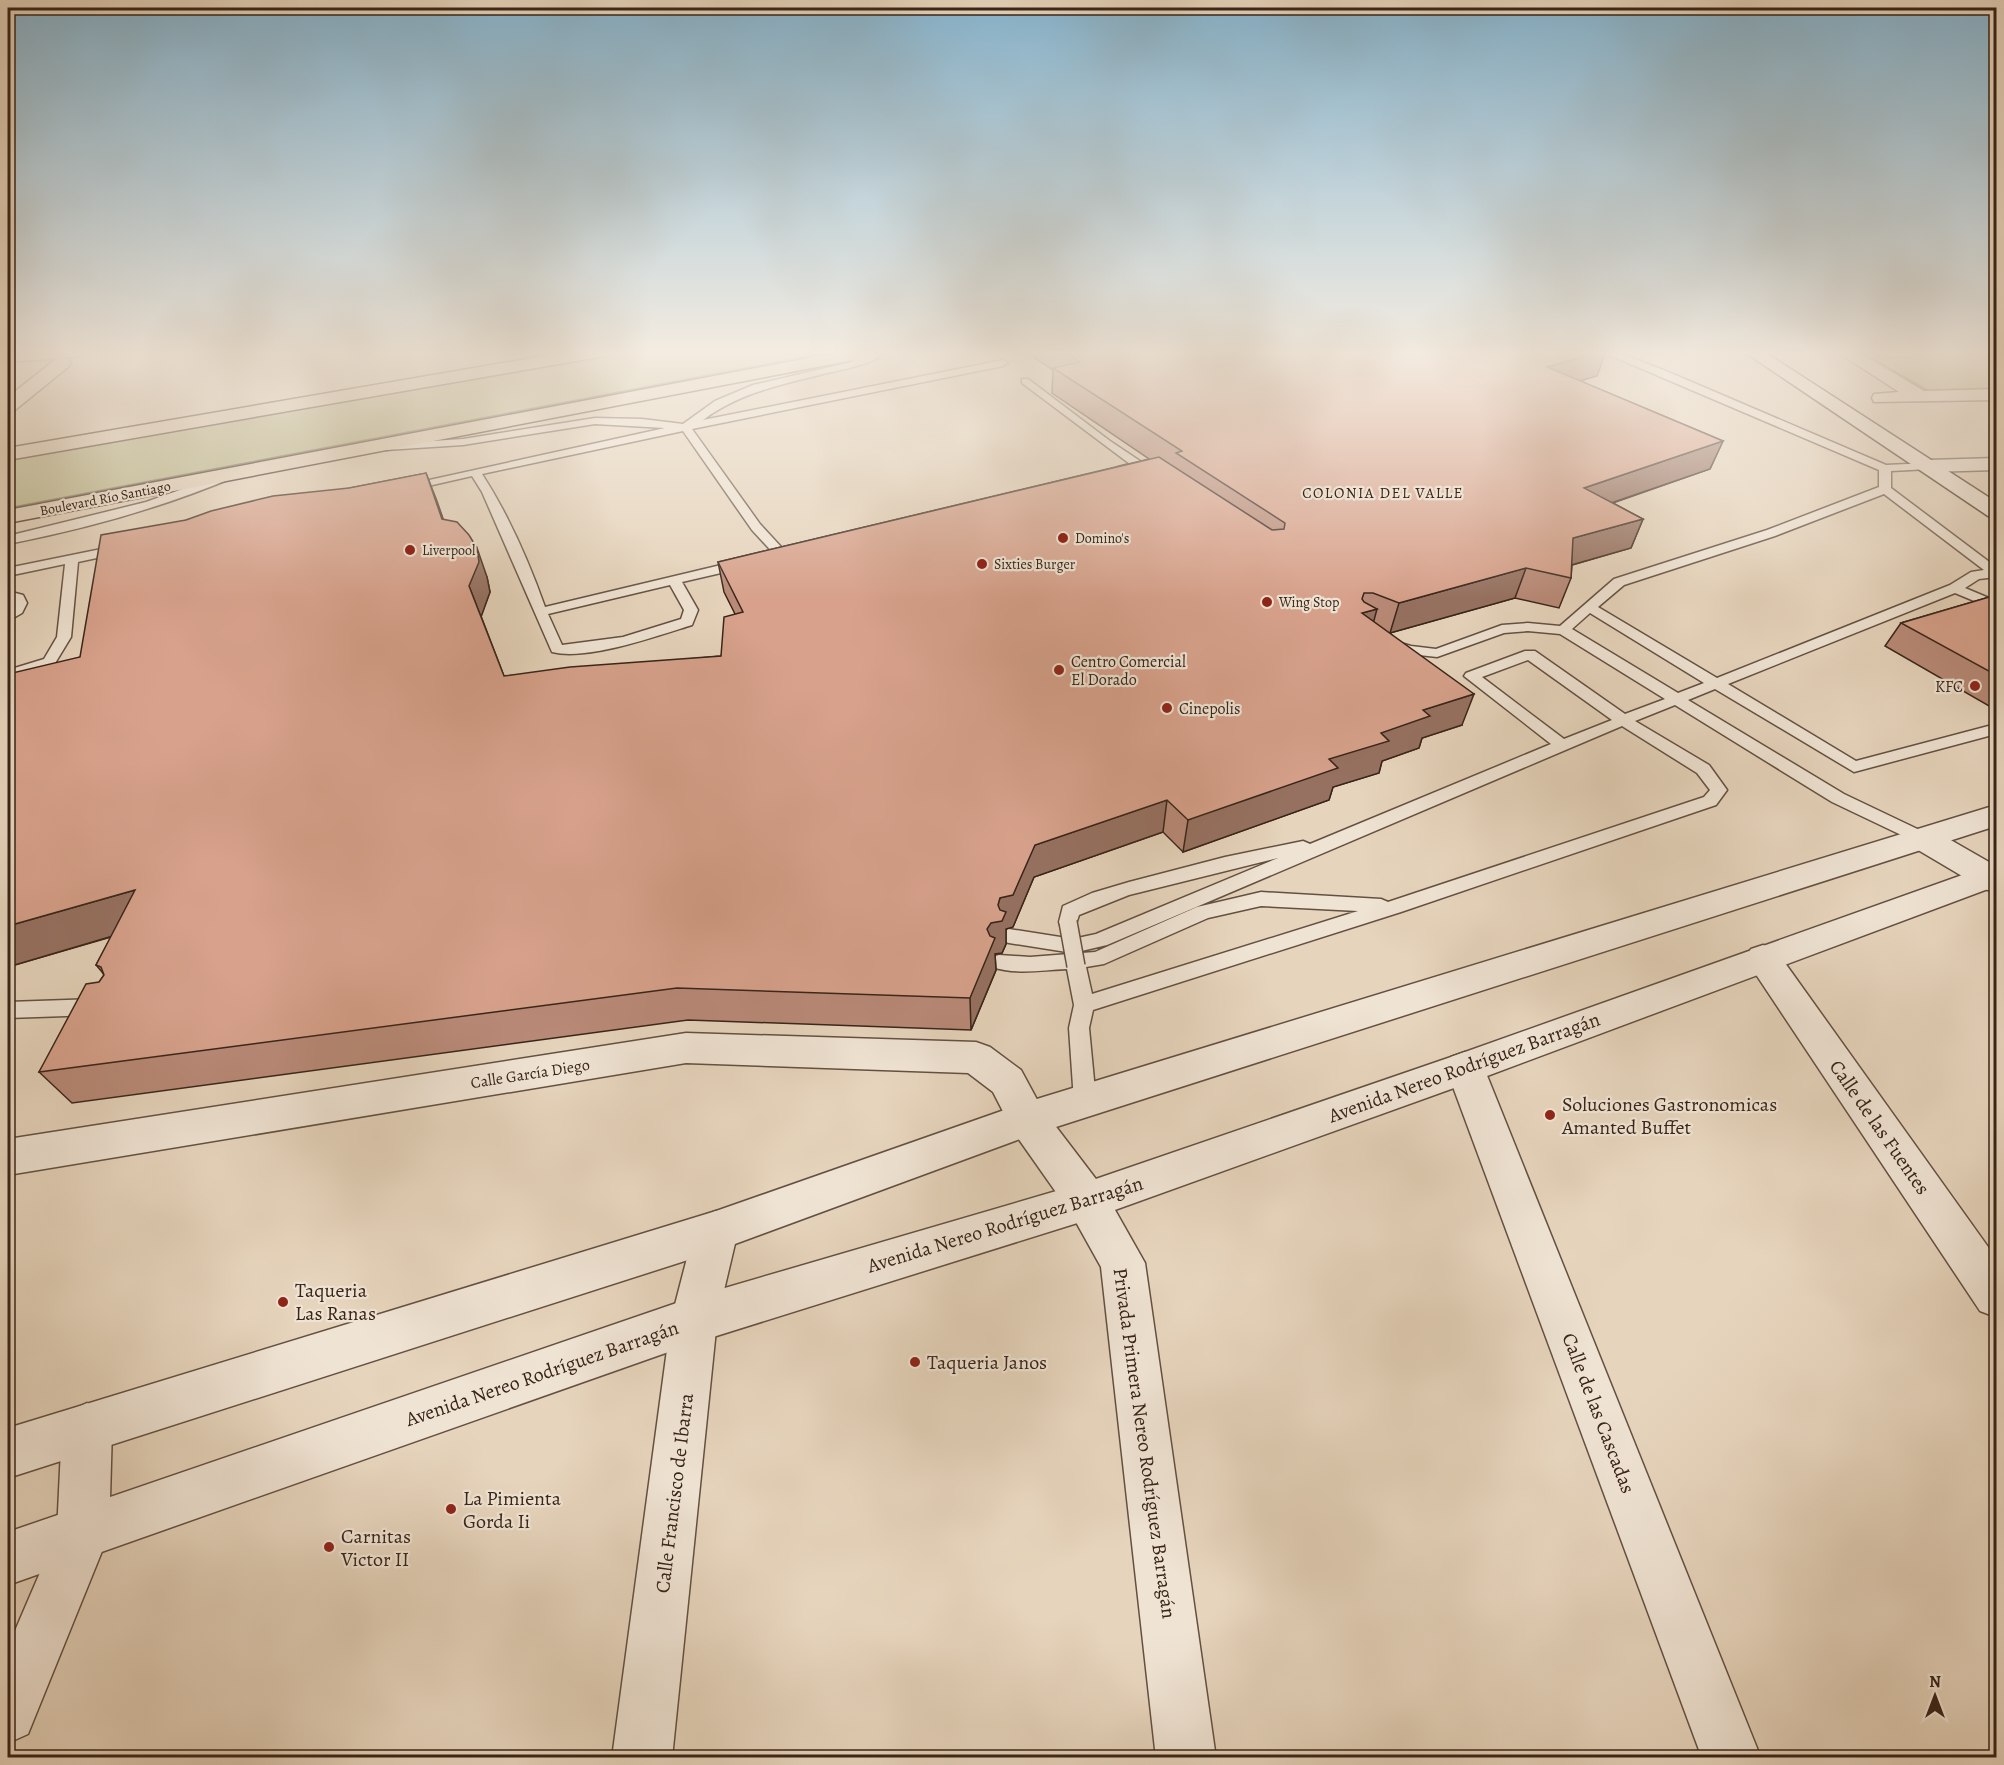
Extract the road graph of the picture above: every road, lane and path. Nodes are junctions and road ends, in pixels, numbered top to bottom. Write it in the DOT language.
graph roads {
  1 [pos="127,433"];
  2 [pos="445,433"];
  3 [pos="517,433"];
  4 [pos="656,433"];
  5 [pos="690,433"];
  6 [pos="1093,433"];
  7 [pos="1804,433"];
  8 [pos="1878,433"];
  9 [pos="369,448"];
  10 [pos="8,454"];
  11 [pos="1996,464"];
  12 [pos="1929,466"];
  13 [pos="1885,468"];
  14 [pos="475,472"];
  15 [pos="234,474"];
  16 [pos="1104,474"];
  17 [pos="1885,489"];
  18 [pos="394,491"];
  19 [pos="1996,511"];
  20 [pos="8,517"];
  21 [pos="8,540"];
  22 [pos="130,547"];
  23 [pos="805,548"];
  24 [pos="771,557"];
  25 [pos="72,559"];
  26 [pos="8,572"];
  27 [pos="1996,573"];
  28 [pos="674,580"];
  29 [pos="1955,588"];
  30 [pos="8,595"];
  31 [pos="1996,606"];
  32 [pos="1591,608"];
  33 [pos="540,612"];
  34 [pos="8,617"];
  35 [pos="1563,630"];
  36 [pos="1380,639"];
  37 [pos="8,674"];
  38 [pos="1717,684"];
  39 [pos="1678,699"];
  40 [pos="1624,721"];
  41 [pos="1996,729"];
  42 [pos="1562,745"];
  43 [pos="1996,815"];
  44 [pos="1340,839"];
  45 [pos="1924,839"];
  46 [pos="1994,877"];
  47 [pos="1394,907"];
  48 [pos="1009,936"];
  49 [pos="1763,958"];
  50 [pos="999,962"];
  51 [pos="1084,1005"];
  52 [pos="120,1006"];
  53 [pos="8,1010"];
  54 [pos="1465,1068"];
  55 [pos="1085,1101"];
  56 [pos="1027,1119"];
  57 [pos="8,1157"];
  58 [pos="1087,1201"];
  59 [pos="716,1231"];
  60 [pos="1996,1295"];
  61 [pos="694,1320"];
  62 [pos="87,1428"];
  63 [pos="8,1453"];
  64 [pos="83,1534"];
  65 [pos="8,1559"];
  66 [pos="8,1714"];
  67 [pos="642,1758"];
  68 [pos="1186,1758"];
  69 [pos="1732,1758"];
  1 -- 10 [label="main road"];
  2 -- 9 [label="main road, Boulevard Río Santiago"];
  3 -- 9 [label="lane"];
  4 -- 14 [label="lane"];
  5 -- 24 [label="lane"];
  6 -- 16 [label="lane"];
  7 -- 13 [label="lane"];
  8 -- 12 [label="street"];
  9 -- 15 [label="main road, Boulevard Río Santiago"];
  11 -- 12 [label="street"];
  12 -- 13 [label="lane"];
  12 -- 19 [label="street"];
  13 -- 17 [label="lane"];
  14 -- 18 [label="lane"];
  14 -- 33 [label="lane"];
  15 -- 20 [label="main road, Boulevard Río Santiago"];
  15 -- 21 [label="lane"];
  17 -- 27 [label="lane"];
  17 -- 32 [label="lane"];
  22 -- 25 [label="lane"];
  23 -- 24 [label="lane"];
  24 -- 28 [label="lane"];
  25 -- 26 [label="lane"];
  25 -- 37 [label="lane"];
  27 -- 29 [label="lane"];
  28 -- 33 [label="lane"];
  28 -- 33 [label="lane"];
  29 -- 31 [label="lane"];
  29 -- 38 [label="lane"];
  30 -- 34 [label="lane"];
  32 -- 35 [label="lane"];
  32 -- 38 [label="lane"];
  35 -- 36 [label="lane"];
  35 -- 39 [label="lane"];
  38 -- 39 [label="lane"];
  38 -- 41 [label="lane"];
  39 -- 40 [label="lane"];
  39 -- 45 [label="lane"];
  40 -- 42 [label="lane"];
  40 -- 42 [label="lane"];
  40 -- 47 [label="lane"];
  42 -- 44 [label="lane"];
  43 -- 45 [label="street"];
  44 -- 48 [label="lane"];
  44 -- 51 [label="lane, bridge"];
  45 -- 46 [label="street"];
  45 -- 55 [label="street"];
  46 -- 49 [label="street, Avenida Nereo Rodríguez Barragán"];
  47 -- 50 [label="lane"];
  47 -- 51 [label="lane"];
  49 -- 54 [label="street, Avenida Nereo Rodríguez Barragán"];
  49 -- 60 [label="street, Calle de las Fuentes"];
  51 -- 55 [label="lane"];
  52 -- 53 [label="lane"];
  54 -- 58 [label="street, Avenida Nereo Rodríguez Barragán"];
  54 -- 69 [label="street, Calle de las Cascadas"];
  55 -- 56 [label="street"];
  56 -- 57 [label="street, Calle García Diego"];
  56 -- 58 [label="street, Privada Primera Nereo Rodríguez Barragán"];
  56 -- 59 [label="street"];
  58 -- 61 [label="street, Avenida Nereo Rodríguez Barragán"];
  58 -- 68 [label="street, Privada Primera Nereo Rodríguez Barragán"];
  59 -- 61 [label="street, Calle Francisco de Ibarra"];
  59 -- 62 [label="street"];
  61 -- 64 [label="street, Avenida Nereo Rodríguez Barragán"];
  61 -- 67 [label="street, Calle Francisco de Ibarra"];
  62 -- 63 [label="street"];
  62 -- 64 [label="street"];
  64 -- 65 [label="street, Avenida Nereo Rodríguez Barragán"];
  64 -- 66 [label="street"];
}
